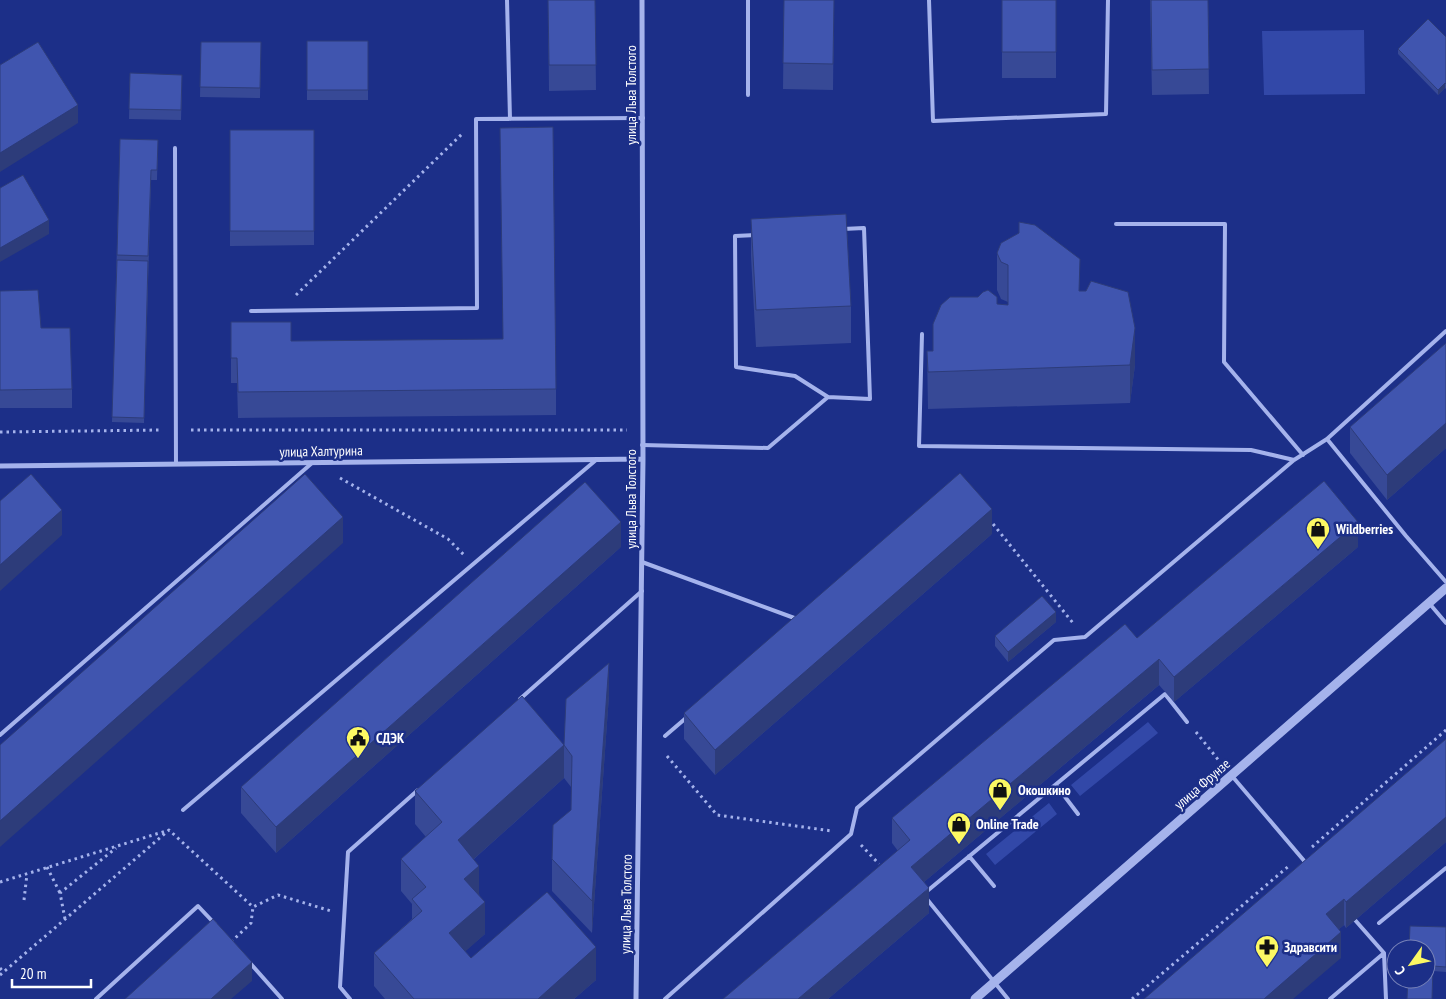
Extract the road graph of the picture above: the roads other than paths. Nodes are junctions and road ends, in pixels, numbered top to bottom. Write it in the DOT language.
graph roads {
  1 [pos="507,0"];
  2 [pos="642,0"];
  3 [pos="748,0"];
  4 [pos="930,0"];
  5 [pos="1108,0"];
  6 [pos="748,95"];
  7 [pos="643,118"];
  8 [pos="510,119"];
  9 [pos="175,148"];
  10 [pos="1116,224"];
  11 [pos="834,230"];
  12 [pos="765,234"];
  13 [pos="251,311"];
  14 [pos="1446,331"];
  15 [pos="922,334"];
  16 [pos="828,397"];
  17 [pos="1327,439"];
  18 [pos="642,445"];
  19 [pos="1303,455"];
  20 [pos="643,459"];
  21 [pos="596,460"];
  22 [pos="1294,460"];
  23 [pos="312,463"];
  24 [pos="176,464"];
  25 [pos="1,466"];
  26 [pos="642,562"];
  27 [pos="1446,582"];
  28 [pos="1446,588"];
  29 [pos="642,591"];
  30 [pos="1429,603"];
  31 [pos="1446,623"];
  32 [pos="791,626"];
  33 [pos="517,702"];
  34 [pos="688,716"];
  35 [pos="1187,722"];
  36 [pos="0,735"];
  37 [pos="665,736"];
  38 [pos="1232,776"];
  39 [pos="1056,785"];
  40 [pos="421,787"];
  41 [pos="183,810"];
  42 [pos="1078,814"];
  43 [pos="969,856"];
  44 [pos="1446,868"];
  45 [pos="1312,870"];
  46 [pos="994,886"];
  47 [pos="1355,920"];
  48 [pos="1379,923"];
  49 [pos="218,928"];
  50 [pos="231,942"];
  51 [pos="1384,952"];
  52 [pos="994,982"];
  53 [pos="96,999"];
  54 [pos="282,999"];
  55 [pos="350,999"];
  56 [pos="636,999"];
  57 [pos="665,999"];
  58 [pos="975,999"];
  59 [pos="1008,999"];
  60 [pos="1330,999"];
  61 [pos="1386,999"];
  1 -- 8 [label="lane"];
  2 -- 7 [label="street, улица Льва Толстого"];
  3 -- 6 [label="lane"];
  4 -- 5 [label="lane"];
  7 -- 8 [label="lane"];
  7 -- 18 [label="street, улица Льва Толстого"];
  8 -- 13 [label="lane"];
  9 -- 24 [label="lane"];
  10 -- 19 [label="lane"];
  11 -- 16 [label="lane"];
  12 -- 16 [label="lane"];
  14 -- 17 [label="lane"];
  15 -- 22 [label="lane"];
  16 -- 18 [label="lane"];
  17 -- 19 [label="lane"];
  17 -- 27 [label="lane"];
  18 -- 20 [label="street, улица Льва Толстого"];
  19 -- 22 [label="lane"];
  20 -- 21 [label="street, улица Халтурина"];
  20 -- 26 [label="street, улица Льва Толстого"];
  21 -- 23 [label="street, улица Халтурина"];
  21 -- 41 [label="lane"];
  22 -- 57 [label="lane"];
  23 -- 24 [label="street, улица Халтурина"];
  23 -- 36 [label="lane"];
  24 -- 25 [label="street, улица Халтурина"];
  26 -- 29 [label="street, улица Льва Толстого"];
  26 -- 32 [label="lane"];
  28 -- 30 [label="street, улица Фрунзе"];
  29 -- 33 [label="lane"];
  29 -- 56 [label="street, улица Льва Толстого"];
  30 -- 31 [label="lane"];
  30 -- 38 [label="street, улица Фрунзе"];
  34 -- 37 [label="lane"];
  35 -- 39 [label="lane"];
  38 -- 45 [label="lane"];
  38 -- 52 [label="street, улица Фрунзе"];
  39 -- 42 [label="lane"];
  39 -- 43 [label="lane"];
  40 -- 55 [label="lane"];
  43 -- 46 [label="lane"];
  43 -- 52 [label="lane"];
  44 -- 48 [label="lane"];
  47 -- 51 [label="lane"];
  49 -- 53 [label="lane"];
  50 -- 54 [label="lane"];
  51 -- 60 [label="lane"];
  51 -- 61 [label="lane"];
  52 -- 58 [label="street, улица Фрунзе"];
  52 -- 59 [label="lane"];
}
